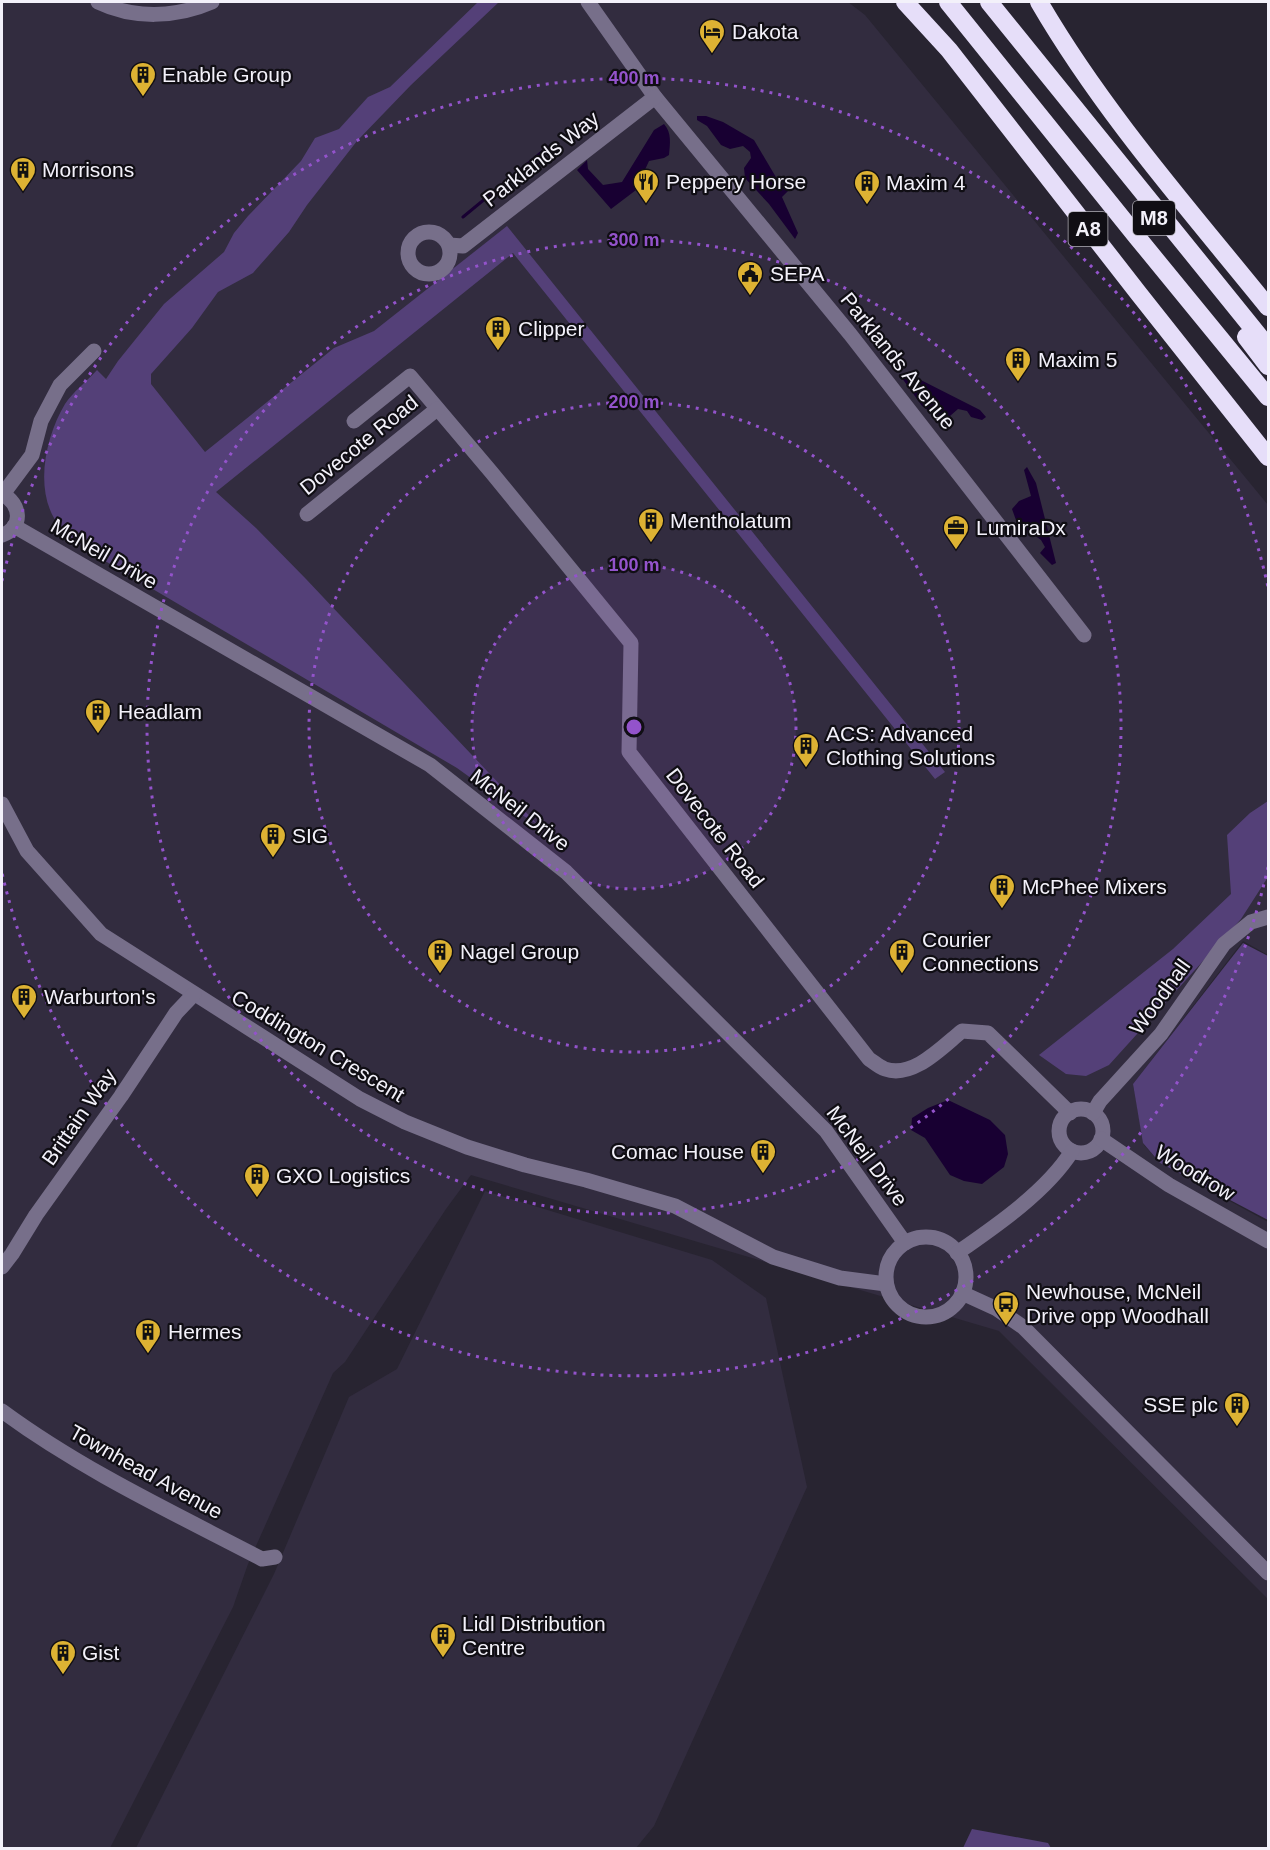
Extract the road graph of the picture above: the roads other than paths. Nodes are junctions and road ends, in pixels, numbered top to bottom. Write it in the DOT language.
graph roads {
  1 [pos="98,2"];
  2 [pos="212,2"];
  3 [pos="588,2"];
  4 [pos="905,2"];
  5 [pos="948,2"];
  6 [pos="989,2"];
  7 [pos="1039,2"];
  8 [pos="1042,69"];
  9 [pos="655,97"];
  10 [pos="1137,237"];
  11 [pos="449,245"];
  12 [pos="1269,307"];
  13 [pos="1269,347"];
  14 [pos="94,351"];
  15 [pos="1269,366"];
  16 [pos="1269,397"];
  17 [pos="437,409"];
  18 [pos="1269,412"];
  19 [pos="354,421"];
  20 [pos="1269,457"];
  21 [pos="2,494"];
  22 [pos="307,514"];
  23 [pos="8,531"];
  24 [pos="1084,635"];
  25 [pos="2,804"];
  26 [pos="1269,917"];
  27 [pos="194,994"];
  28 [pos="1070,1113"];
  29 [pos="1093,1113"];
  30 [pos="1101,1139"];
  31 [pos="1072,1151"];
  32 [pos="1269,1241"];
  33 [pos="905,1243"];
  34 [pos="957,1253"];
  35 [pos="2,1267"];
  36 [pos="886,1284"];
  37 [pos="962,1293"];
  38 [pos="2,1411"];
  39 [pos="275,1557"];
  40 [pos="1269,1573"];
  1 -- 2 [label="street"];
  3 -- 9 [label="street, Parklands Avenue"];
  4 -- 20 [label="highway, A8"];
  5 -- 10 [label="highway, M8"];
  6 -- 8 [label="highway, M8"];
  7 -- 12 [label="highway"];
  8 -- 13 [label="highway, M8"];
  8 -- 15 [label="highway, M8"];
  9 -- 11 [label="street, Parklands Way"];
  9 -- 24 [label="street, Parklands Avenue"];
  10 -- 16 [label="highway, M8"];
  10 -- 18 [label="highway, M8"];
  14 -- 21 [label="street"];
  17 -- 19 [label="street, Dovecote Road"];
  17 -- 22 [label="street, Dovecote Road"];
  17 -- 28 [label="street, Dovecote Road"];
  21 -- 23 [label="street"];
  23 -- 33 [label="street, McNeil Drive"];
  25 -- 27 [label="street, Coddington Crescent"];
  26 -- 29 [label="street, Woodhall"];
  27 -- 35 [label="street, Brittain Way"];
  27 -- 36 [label="street, Coddington Crescent"];
  28 -- 29 [label="street"];
  28 -- 31 [label="street"];
  29 -- 30 [label="street"];
  30 -- 31 [label="street"];
  30 -- 32 [label="street, Woodrow"];
  31 -- 34 [label="street"];
  33 -- 34 [label="street"];
  33 -- 36 [label="street"];
  34 -- 37 [label="street"];
  36 -- 37 [label="street"];
  37 -- 40 [label="street"];
  38 -- 39 [label="street, Townhead Avenue"];
}
